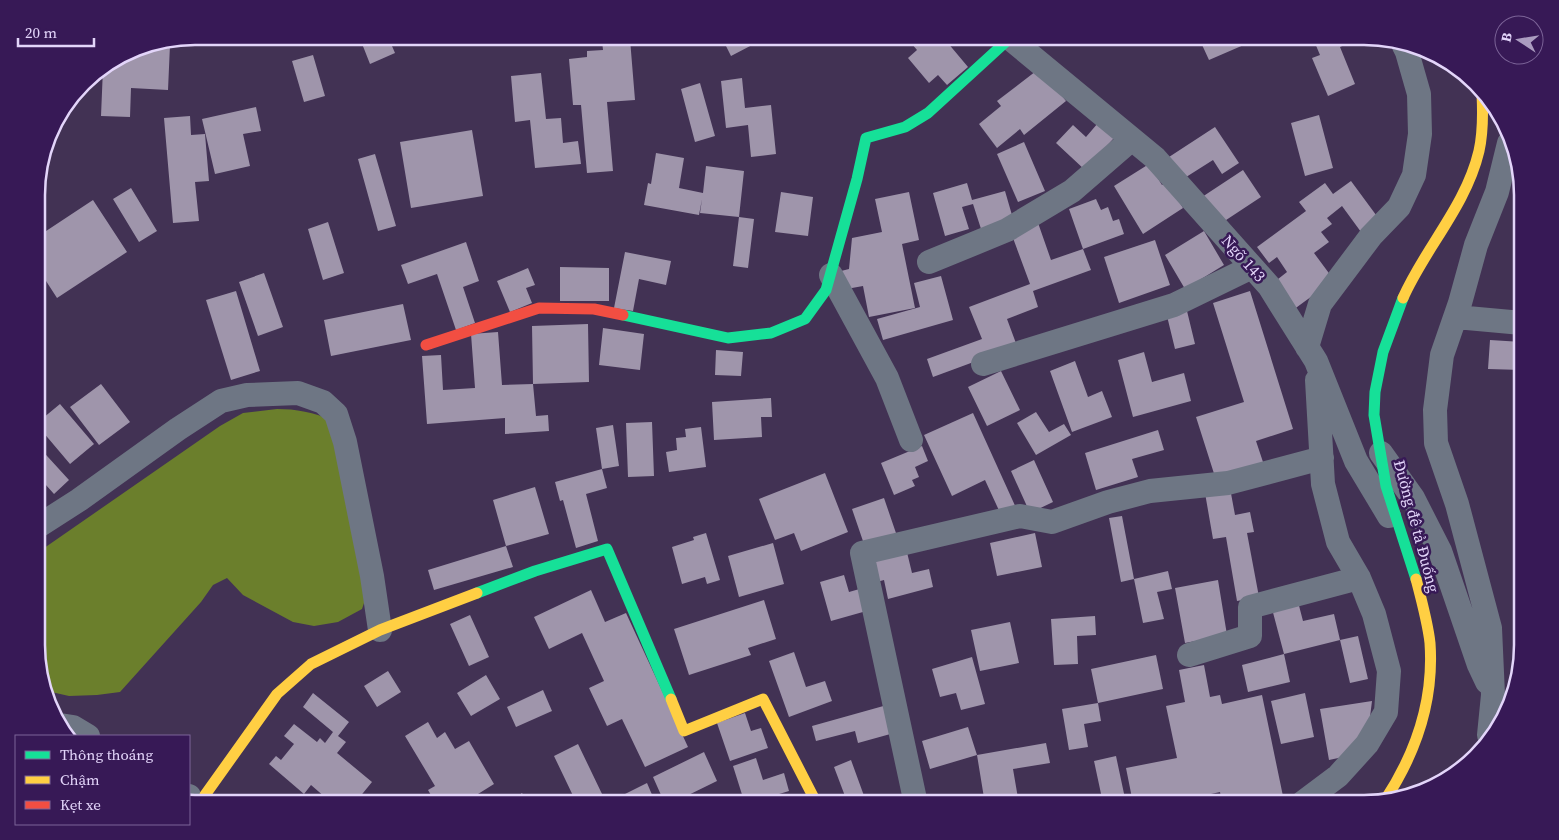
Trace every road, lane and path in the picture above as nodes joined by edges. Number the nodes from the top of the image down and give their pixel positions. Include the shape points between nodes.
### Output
1 (1000, 45) edge
2 (1019, 45) edge
3 (1408, 52) edge
4 (1482, 103) edge
5 (1132, 139) junction
6 (1508, 152) edge
7 (929, 262) dead end
8 (1252, 267) junction
9 (831, 275) junction
10 (1456, 317) junction
11 (1514, 323) edge
12 (426, 345) dead end
13 (1312, 354) junction
14 (983, 364) dead end
15 (911, 440) dead end
16 (1381, 454) junction
17 (1322, 458) junction
18 (45, 522) edge
19 (1404, 540) junction
20 (1359, 578) junction
21 (380, 630) junction
22 (1189, 655) dead end
23 (1493, 695) junction
24 (1491, 725) edge
25 (69, 726) edge
26 (86, 735) edge
27 (1390, 792) edge
28 (199, 795) edge
29 (812, 795) edge
30 (914, 795) edge
31 (1314, 795) edge

1 - 9 street via 928,113 904,127 866,138
2 - 5 street, Ngõ 143
3 - 13 street via 1419,94 1420,134 1414,176 1399,207 1370,236 1320,304
4 - 16 street, Đường đê tả Đuống via 1477,158 1464,194 1424,258 1386,341 1378,372 1374,412
5 - 7 street via 1064,196 1007,230
5 - 8 street, Ngõ 143 via 1155,158
6 - 10 street
8 - 13 street, Ngõ 143 via 1269,286
8 - 14 street via 1174,305
9 - 12 street via 826,290 805,319 771,333 728,338 594,310 539,308
9 - 15 street via 887,378
10 - 11 street
10 - 23 street via 1442,355 1435,410 1436,443 1457,504 1490,628
13 - 17 street
13 - 19 street, Ngõ 143 via 1356,461
16 - 19 street, Đường đê tả Đuống via 1386,486
16 - 23 street via 1413,498 1440,551
17 - 20 street via 1323,484 1338,542
17 - 30 street via 1228,483 1150,491 1052,522 1020,516 862,553
18 - 21 street via 221,401 247,395 298,394 324,402 336,414 342,433
19 - 27 street, Đường đê tả Đuống via 1430,645 1429,675 1422,725
20 - 22 street via 1250,607 1250,636
20 - 31 street via 1374,614 1389,671 1386,712 1368,744 1338,776
21 - 28 street via 311,664 277,694
21 - 29 street via 535,571 607,549 684,731 763,699
23 - 24 street
25 - 26 street

